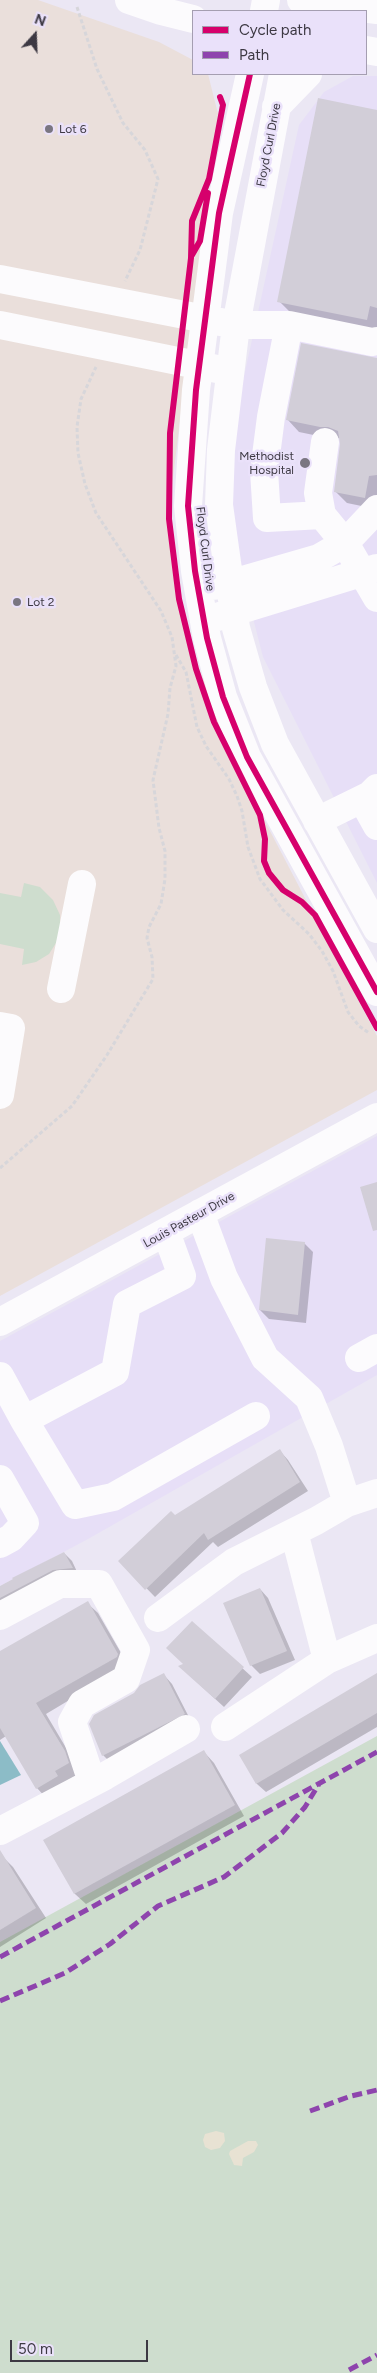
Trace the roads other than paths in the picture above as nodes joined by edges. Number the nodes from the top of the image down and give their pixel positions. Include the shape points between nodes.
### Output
1 (129, 0) edge
2 (299, 0) edge
3 (377, 10) edge
4 (191, 20) edge
5 (232, 75) edge
6 (250, 75) edge
7 (283, 75) edge
8 (307, 75) edge
9 (244, 103) junction
10 (275, 108) junction
11 (0, 279) edge
12 (206, 320) junction
13 (236, 325) junction
14 (289, 325) junction
15 (0, 326) edge
16 (377, 341) edge
17 (200, 365) junction
18 (230, 371) junction
19 (324, 442) dead end
20 (377, 509) edge
21 (322, 515) junction
22 (345, 543) junction
23 (370, 569) edge
24 (229, 584) junction
25 (198, 588) junction
26 (377, 598) edge
27 (234, 613) junction
28 (204, 621) junction
29 (370, 793) edge
30 (318, 820) junction
31 (377, 826) edge
32 (82, 884) dead end
33 (377, 929) edge
34 (61, 989) dead end
35 (377, 992) edge
36 (0, 1026) edge
37 (0, 1095) edge
38 (377, 1117) edge
39 (200, 1213) junction
40 (166, 1232) junction
41 (0, 1322) edge
42 (0, 1376) edge
43 (256, 1416) dead end
44 (24, 1420) junction
45 (0, 1479) edge
46 (377, 1492) edge
47 (347, 1503) junction
48 (294, 1532) junction
49 (0, 1544) edge
50 (0, 1616) edge
51 (158, 1618) dead end
52 (377, 1638) edge
53 (327, 1660) junction
54 (225, 1727) dead end
55 (186, 1729) dead end
56 (92, 1782) junction
57 (0, 1831) edge

1 - 4 street
2 - 3 street
5 - 9 street
6 - 9 street, Floyd Curl Drive
7 - 10 street, Floyd Curl Drive
8 - 10 street
9 - 12 street, Floyd Curl Drive via 220,213
10 - 13 street, Floyd Curl Drive
11 - 12 street
12 - 13 street
12 - 17 street, Floyd Curl Drive
13 - 14 street
13 - 18 street, Floyd Curl Drive
14 - 16 street
14 - 21 street via 264,470 267,518
15 - 17 street
17 - 18 street
17 - 25 street, Floyd Curl Drive via 188,506
18 - 24 street, Floyd Curl Drive via 219,505
19 - 21 street via 318,494
20 - 22 street
21 - 22 street
22 - 23 street
22 - 24 street via 319,558
23 - 26 street
23 - 27 street
24 - 25 street
24 - 27 street, Floyd Curl Drive
25 - 28 street, Floyd Curl Drive
27 - 28 street
27 - 30 street, Floyd Curl Drive via 253,687 275,744
28 - 35 street, Floyd Curl Drive via 224,697 248,757
29 - 30 street
29 - 31 street
30 - 33 street, Floyd Curl Drive
32 - 34 street
36 - 37 street via 11,1028
38 - 39 street, Louis Pasteur Drive
39 - 40 street, Louis Pasteur Drive
39 - 47 street via 224,1278 265,1358 309,1398
40 - 41 street, Louis Pasteur Drive
40 - 44 street via 182,1276 127,1304 115,1372
42 - 44 street
43 - 44 street via 113,1497 75,1505
45 - 49 street via 25,1523
46 - 47 street
47 - 48 street
48 - 51 street via 234,1562
48 - 53 street
50 - 56 street via 60,1584 99,1584 136,1650 126,1679 82,1704 72,1722
52 - 53 street
53 - 54 street
55 - 56 street
56 - 57 street

